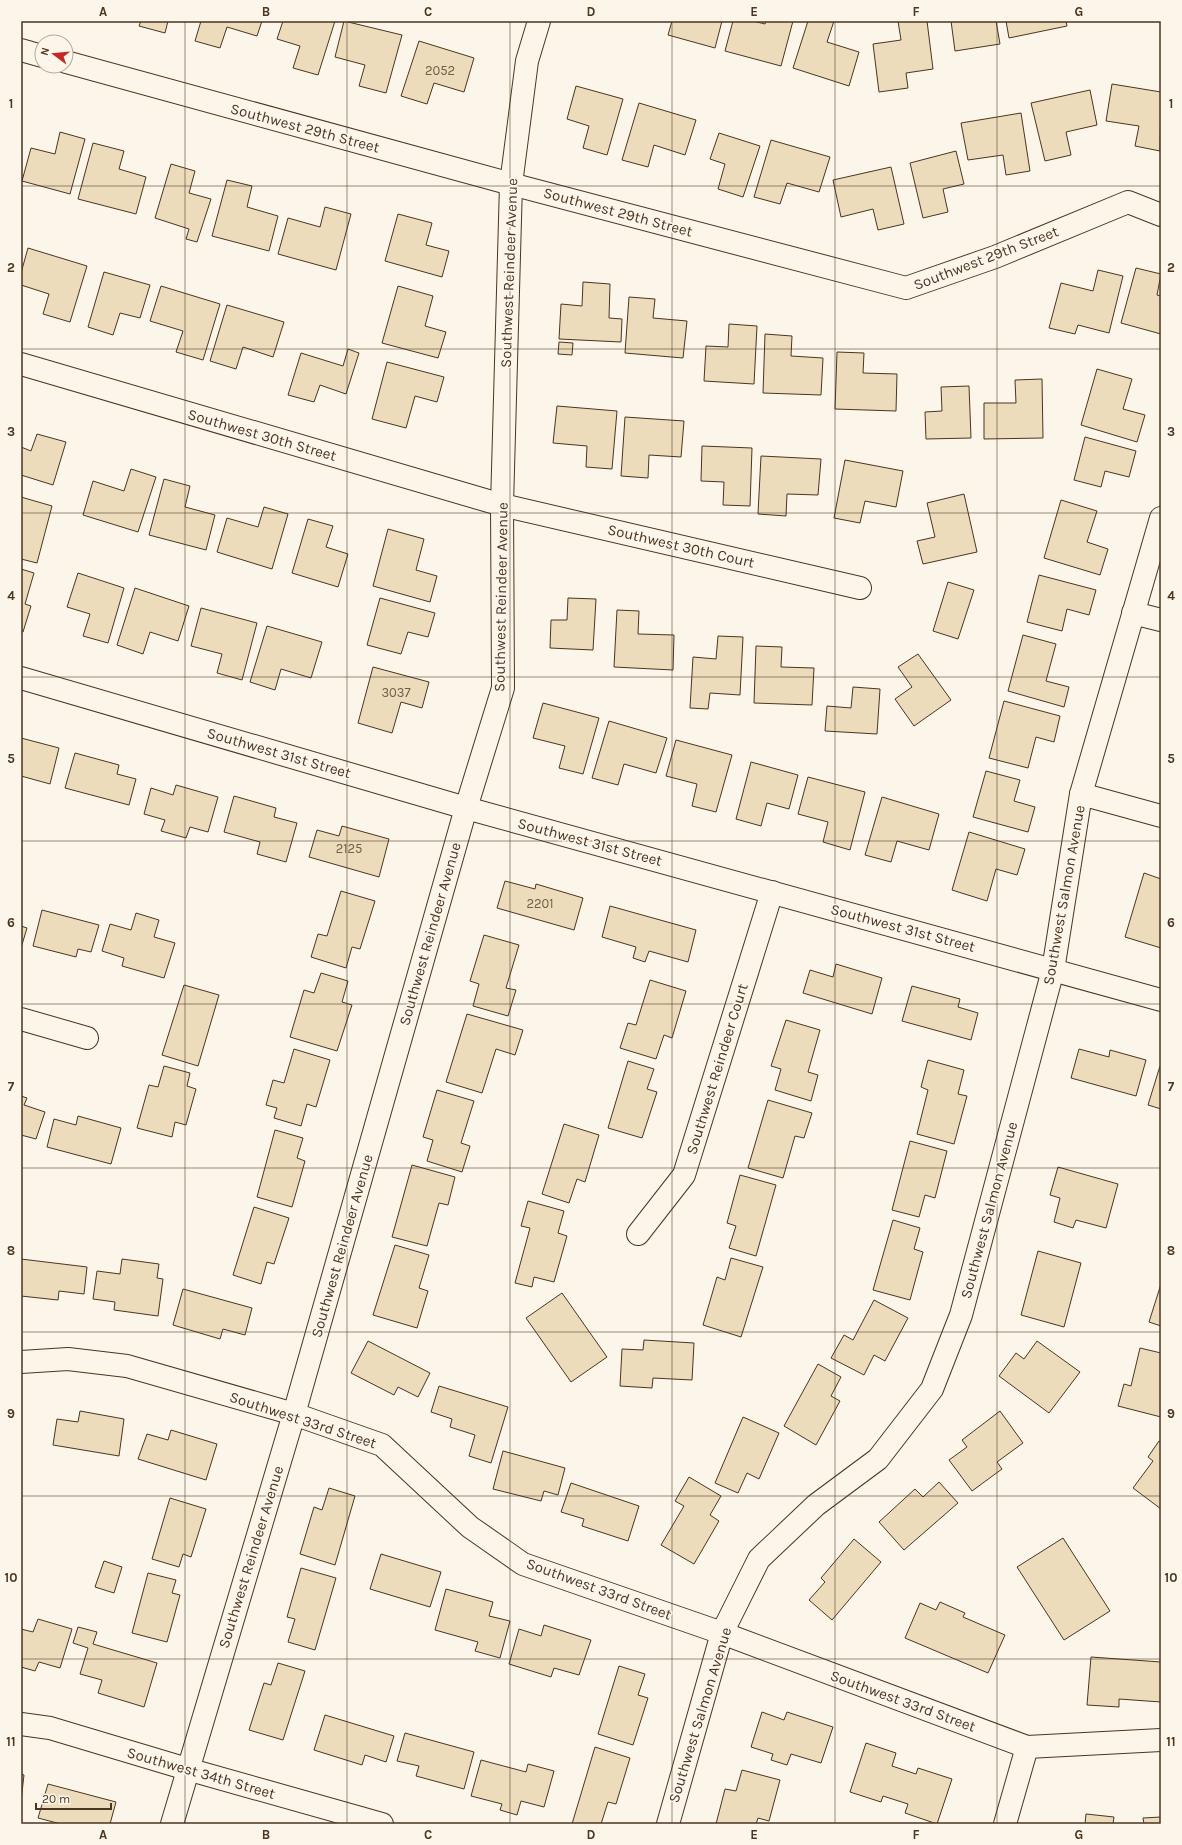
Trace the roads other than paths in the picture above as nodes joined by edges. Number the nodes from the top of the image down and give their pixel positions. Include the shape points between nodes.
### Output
1 (538, 21) edge
2 (21, 50) edge
3 (34, 54) edge
4 (74, 64) edge
5 (511, 184) junction
6 (1161, 215) edge
7 (21, 364) edge
8 (502, 505) junction
9 (1161, 518) edge
10 (860, 588) dead end
11 (1132, 613) junction
12 (1161, 620) edge
13 (21, 678) edge
14 (1081, 794) junction
15 (466, 808) junction
16 (1161, 816) edge
17 (772, 892) junction
18 (1053, 970) junction
19 (1161, 1000) edge
20 (21, 1019) edge
21 (87, 1038) dead end
22 (638, 1234) dead end
23 (21, 1362) edge
24 (294, 1414) junction
25 (722, 1633) junction
26 (21, 1724) edge
27 (1161, 1740) edge
28 (1026, 1747) junction
29 (187, 1769) junction
30 (172, 1824) edge
31 (382, 1824) edge
32 (668, 1824) edge
33 (1005, 1824) edge

1 - 5 street, Southwest Reindeer Avenue via 527,61
2 - 3 street
4 - 5 street, Southwest 29th Street
5 - 6 street, Southwest 29th Street via 906,288 995,256 1128,202
5 - 8 street, Southwest Reindeer Avenue
7 - 8 street, Southwest 30th Street
8 - 10 street, Southwest 30th Court
8 - 15 street, Southwest Reindeer Avenue via 503,688
9 - 11 street, Southwest Salmon Avenue
11 - 12 street
11 - 14 street, Southwest Salmon Avenue
13 - 15 street, Southwest 31st Street
14 - 16 street
14 - 18 street, Southwest Salmon Avenue
15 - 17 street, Southwest 31st Street
15 - 24 street, Southwest Reindeer Avenue
17 - 18 street, Southwest 31st Street
17 - 22 street, Southwest Reindeer Court via 684,1175
18 - 19 street, Southwest 31st Street
18 - 25 street, Southwest Salmon Avenue via 962,1315 932,1388 878,1459 816,1505 759,1559
20 - 21 street
23 - 24 street, Southwest 33rd Street via 68,1359 127,1366
24 - 25 street, Southwest 33rd Street via 382,1445 470,1527 523,1564
24 - 29 street, Southwest Reindeer Avenue
25 - 28 street, Southwest 33rd Street
25 - 32 street, Southwest Salmon Avenue
26 - 29 street, Southwest 34th Street via 50,1728
27 - 28 street, Southwest 33rd Street
28 - 33 street
29 - 30 street, Southwest Reindeer Avenue
29 - 31 street, Southwest 34th Street

